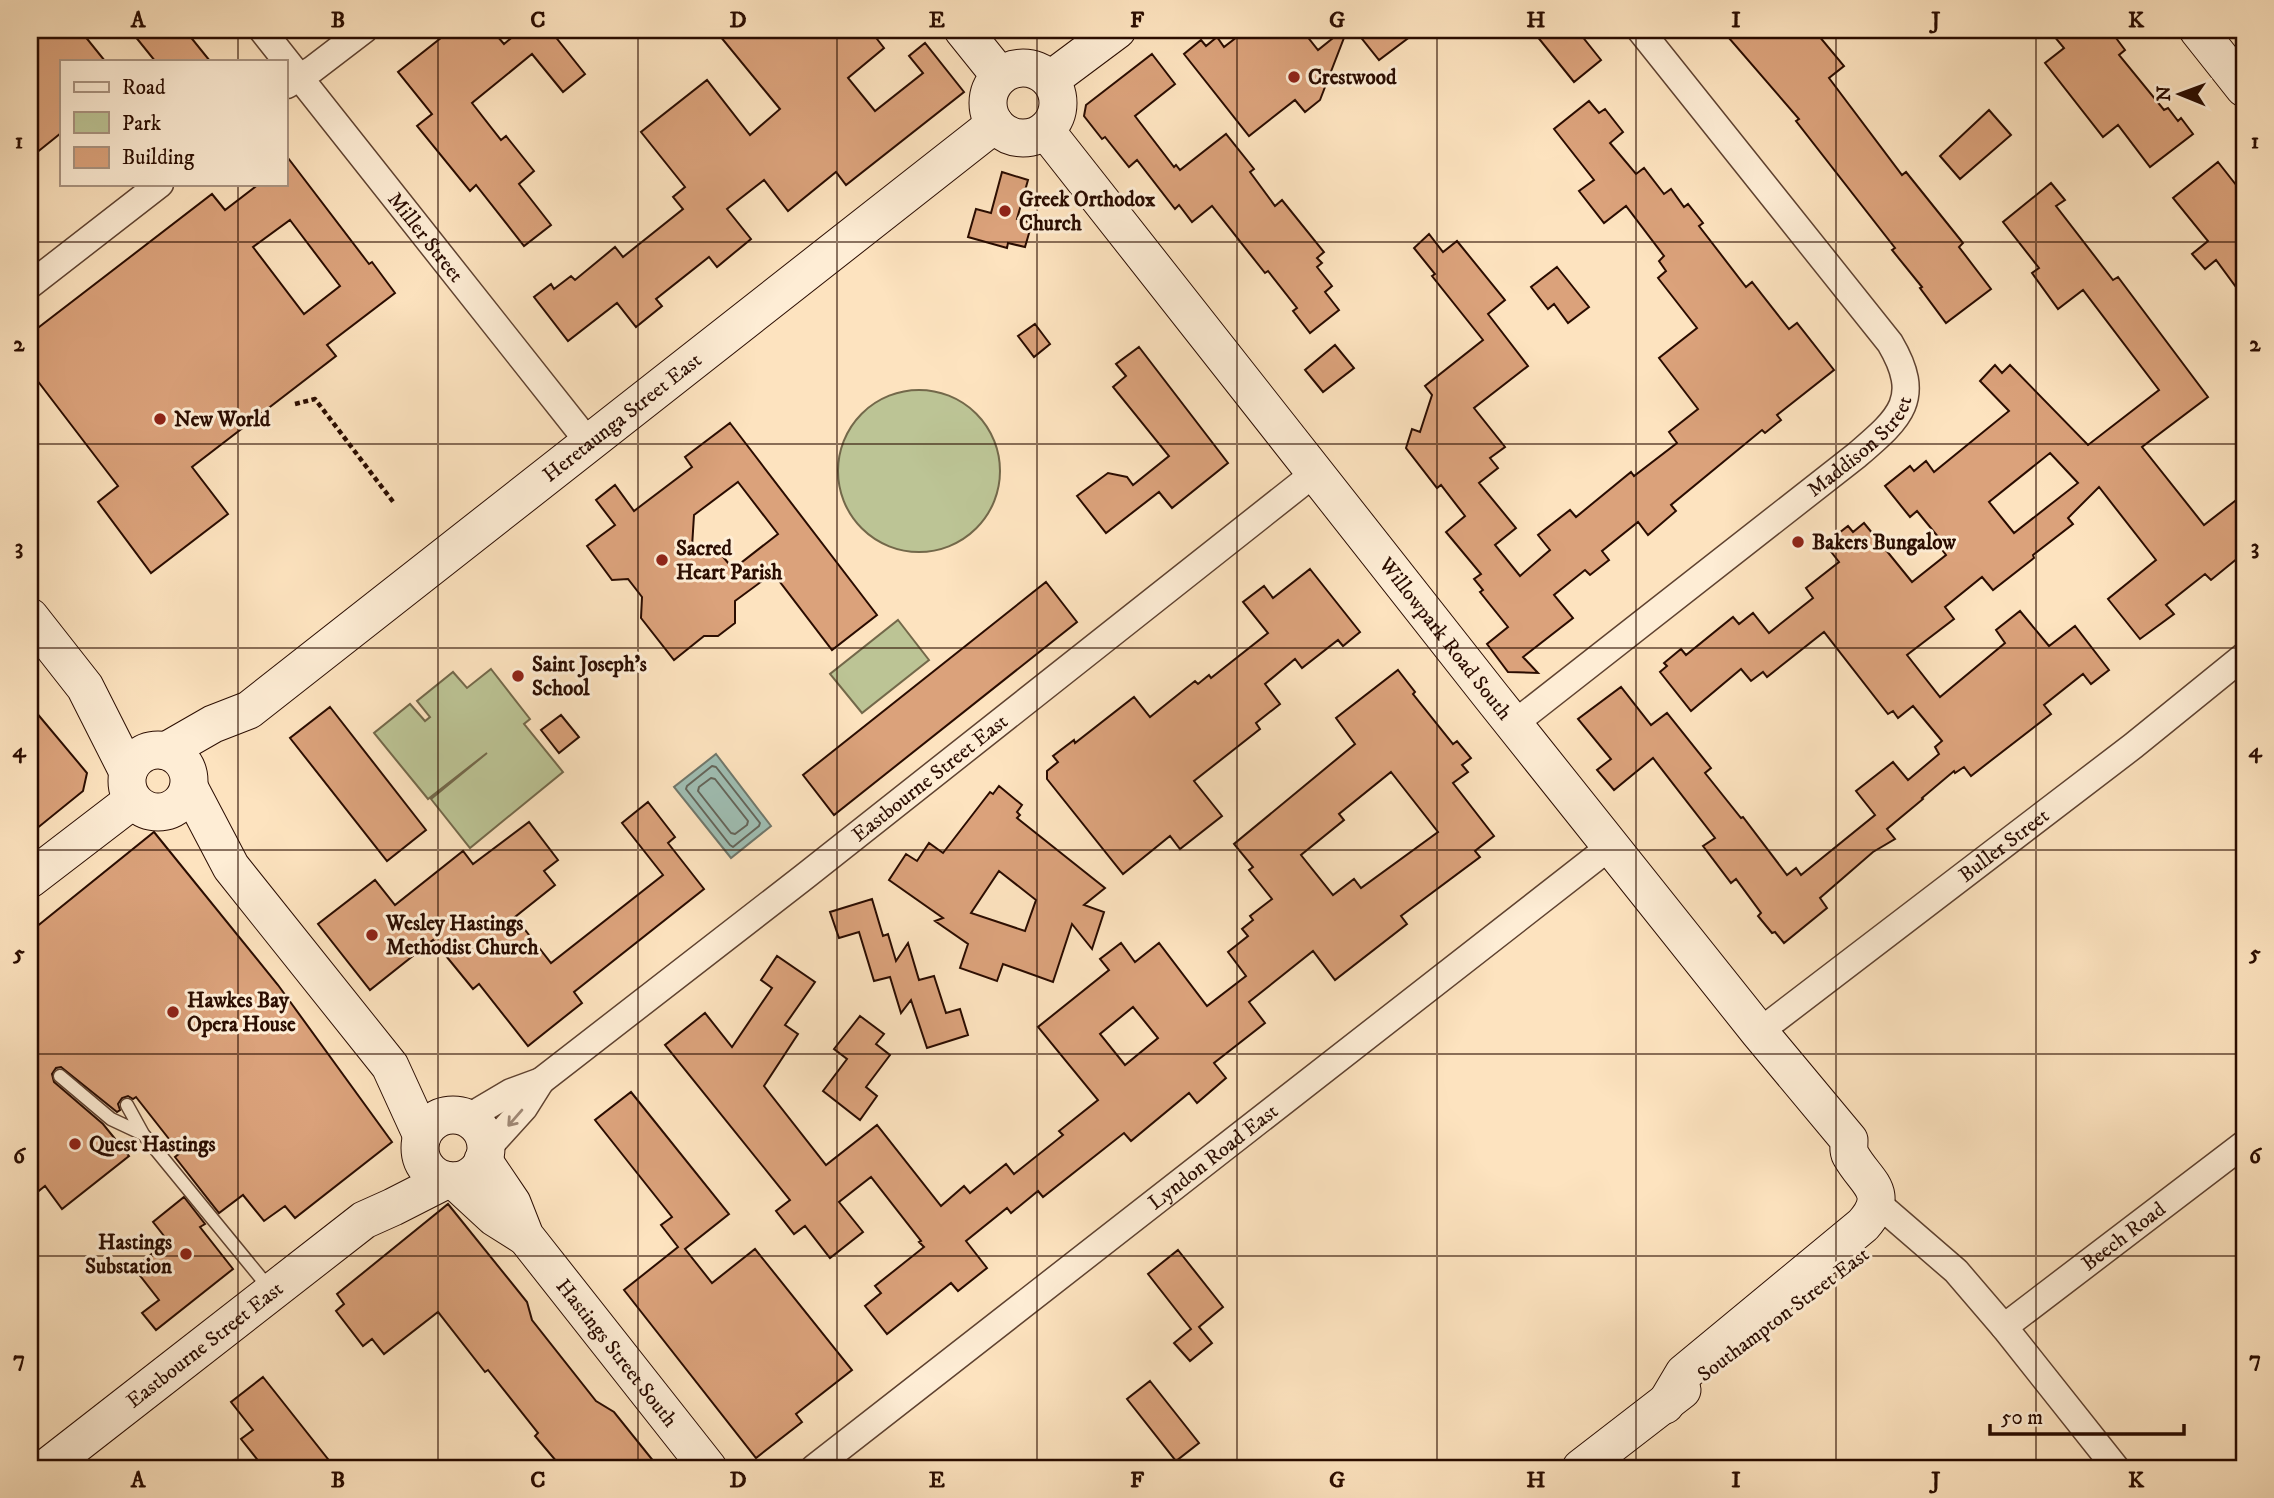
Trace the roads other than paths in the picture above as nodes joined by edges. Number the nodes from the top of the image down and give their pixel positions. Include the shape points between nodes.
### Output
1 (262, 30) edge
2 (364, 30) edge
3 (963, 30) edge
4 (1117, 30) edge
5 (1640, 30) edge
6 (2198, 30) edge
7 (280, 60) edge
8 (1000, 76) junction
9 (1050, 80) junction
10 (293, 82) edge
11 (2244, 88) edge
12 (995, 124) junction
13 (1046, 131) junction
14 (157, 186) edge
15 (30, 285) edge
16 (590, 443) junction
17 (1316, 472) junction
18 (30, 617) edge
19 (2244, 656) edge
20 (85, 687) junction
21 (248, 710) junction
22 (1515, 723) junction
23 (162, 750) junction
24 (189, 784) junction
25 (140, 795) junction
26 (1612, 845) junction
27 (231, 867) junction
28 (30, 879) edge
29 (1759, 1032) junction
30 (390, 1066) junction
31 (60, 1076) dead end
32 (541, 1081) junction
33 (127, 1105) dead end
34 (460, 1116) junction
35 (143, 1134) junction
36 (2244, 1144) edge
37 (421, 1145) junction
38 (467, 1168) junction
39 (1884, 1209) junction
40 (364, 1220) junction
41 (272, 1292) junction
42 (2004, 1327) junction
43 (46, 1468) edge
44 (708, 1468) edge
45 (814, 1468) edge
46 (1581, 1468) edge
47 (2116, 1468) edge

1 - 7 street, Miller Street
2 - 10 street
3 - 8 main road
4 - 9 main road
5 - 22 street, Maddison Street via 1890,343 1902,364 1906,397 1886,430 1857,455
6 - 11 main road
8 - 9 main road via 1023,68
8 - 12 main road via 988,103
9 - 13 main road via 1058,110
10 - 16 street, Miller Street
12 - 13 main road via 1014,138 1026,139
12 - 16 main road, Heretaunga Street East
13 - 17 main road, Willowpark Road South
14 - 15 street
16 - 21 main road, Heretaunga Street East
17 - 22 main road, Willowpark Road South
17 - 32 street, Eastbourne Street East
18 - 20 main road
19 - 29 street, Buller Street
20 - 23 main road
20 - 25 main road
21 - 23 main road, Heretaunga Street East
21 - 24 main road, Heretaunga Street East
22 - 26 main road, Willowpark Road South
23 - 24 main road via 181,760
23 - 25 main road via 139,757
24 - 25 main road via 180,805
24 - 27 main road
25 - 27 main road
25 - 28 main road
26 - 29 main road, Willowpark Road South
26 - 45 street, Lyndon Road East
27 - 30 main road
29 - 39 main road, Willowpark Road South via 1849,1140 1849,1154 1873,1185
30 - 34 main road
30 - 37 main road
31 - 35 lane via 111,1119
32 - 34 street, Eastbourne Street East
32 -> 38 street, Eastbourne Street East via 524,1108
33 - 35 lane
34 - 37 main road via 431,1123
34 - 38 main road via 479,1127 483,1135
35 - 41 lane
36 - 42 street, Beech Road
37 - 38 main road via 425,1166 434,1175
37 - 40 main road, Eastbourne Street East
38 - 40 main road, Eastbourne Street East
38 - 44 main road, Hastings Street South via 512,1203 525,1237
39 - 42 street, Willowpark Road South via 1941,1256
39 - 46 main road, Southampton Street East via 1871,1213 1863,1225 1684,1373 1665,1405
40 - 41 main road, Eastbourne Street East
41 - 43 main road, Eastbourne Street East
42 - 47 street, Willowpark Road South

